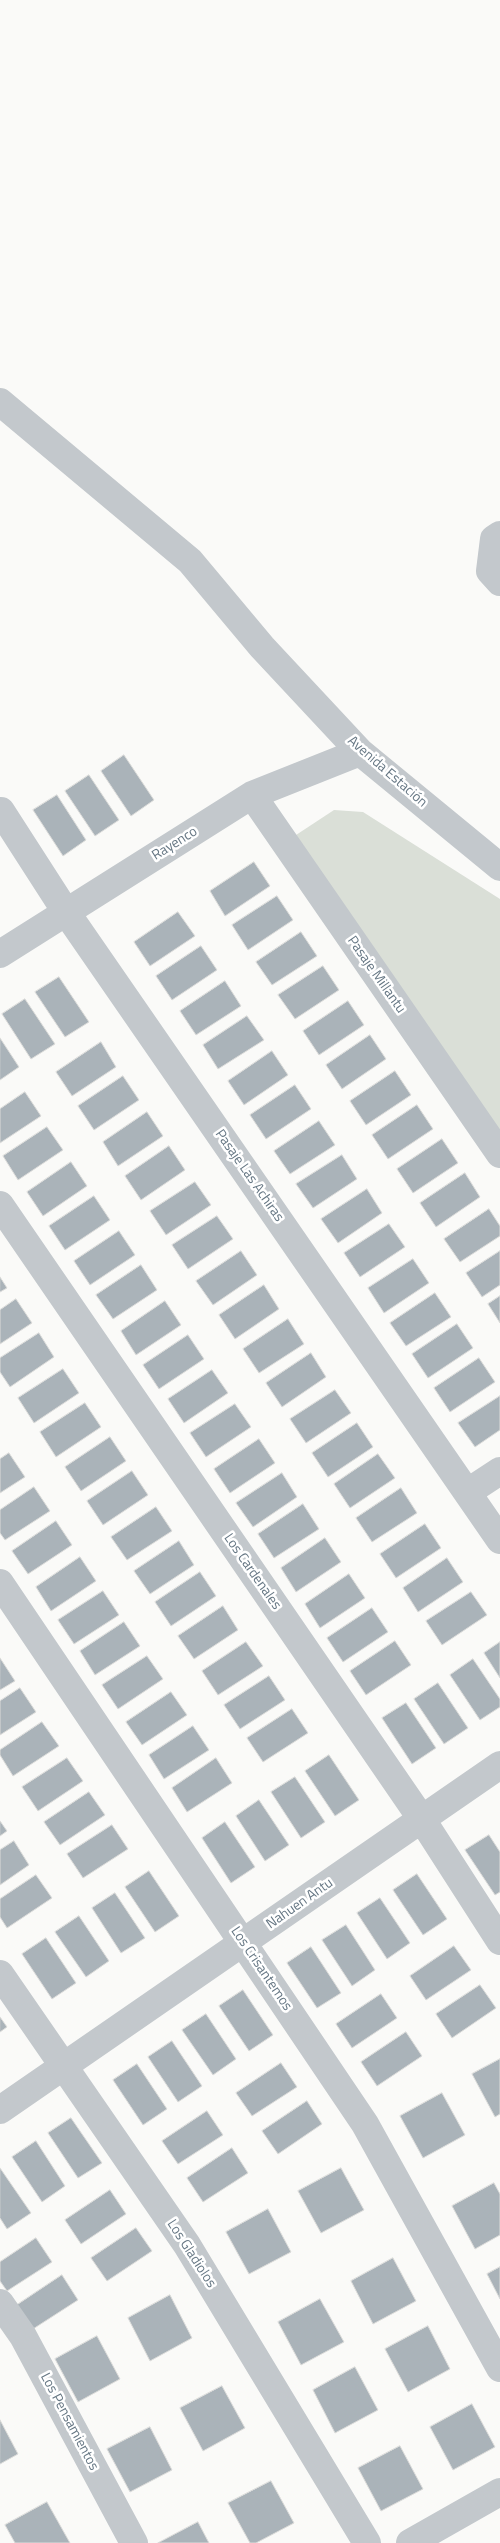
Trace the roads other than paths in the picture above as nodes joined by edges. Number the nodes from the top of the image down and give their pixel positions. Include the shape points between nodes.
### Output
1 (0, 402) edge
2 (500, 535) edge
3 (495, 576) edge
4 (360, 752) junction
5 (252, 795) junction
6 (1, 811) dead end
7 (500, 867) edge
8 (66, 912) junction
9 (0, 954) edge
10 (500, 1154) edge
11 (0, 1205) edge
12 (500, 1472) edge
13 (468, 1492) junction
14 (500, 1540) edge
15 (0, 1584) edge
16 (500, 1765) edge
17 (421, 1818) junction
18 (500, 1941) edge
19 (244, 1943) junction
20 (0, 1974) edge
21 (64, 2068) junction
22 (0, 2110) edge
23 (0, 2303) edge
24 (500, 2368) edge
25 (500, 2492) edge
26 (134, 2543) edge
27 (367, 2543) edge
28 (410, 2543) edge

1 - 4 street, Avenida Estación via 190,561 262,647
2 - 3 street via 494,539
4 - 5 street, Rayenco
4 - 7 street, Avenida Estación
5 - 8 street, Rayenco
5 - 10 street, Pasaje Millantu
6 - 8 street, Pasaje Las Achiras
8 - 9 street, Rayenco
8 - 13 street, Pasaje Las Achiras
11 - 17 street, Los Cardenales
12 - 13 street
13 - 14 street, Pasaje Las Achiras
15 - 19 street, Los Crisantemos
16 - 17 street, Nahuen Antu
17 - 18 street, Los Cardenales
17 - 19 street, Nahuen Antu
19 - 21 street, Nahuen Antu
19 - 24 street, Los Crisantemos via 365,2124
20 - 21 street, Los Gladiolos
21 - 22 street, Nahuen Antu
21 - 27 street, Los Gladiolos via 187,2245
23 - 26 street, Los Pensamientos via 23,2336
25 - 28 street

